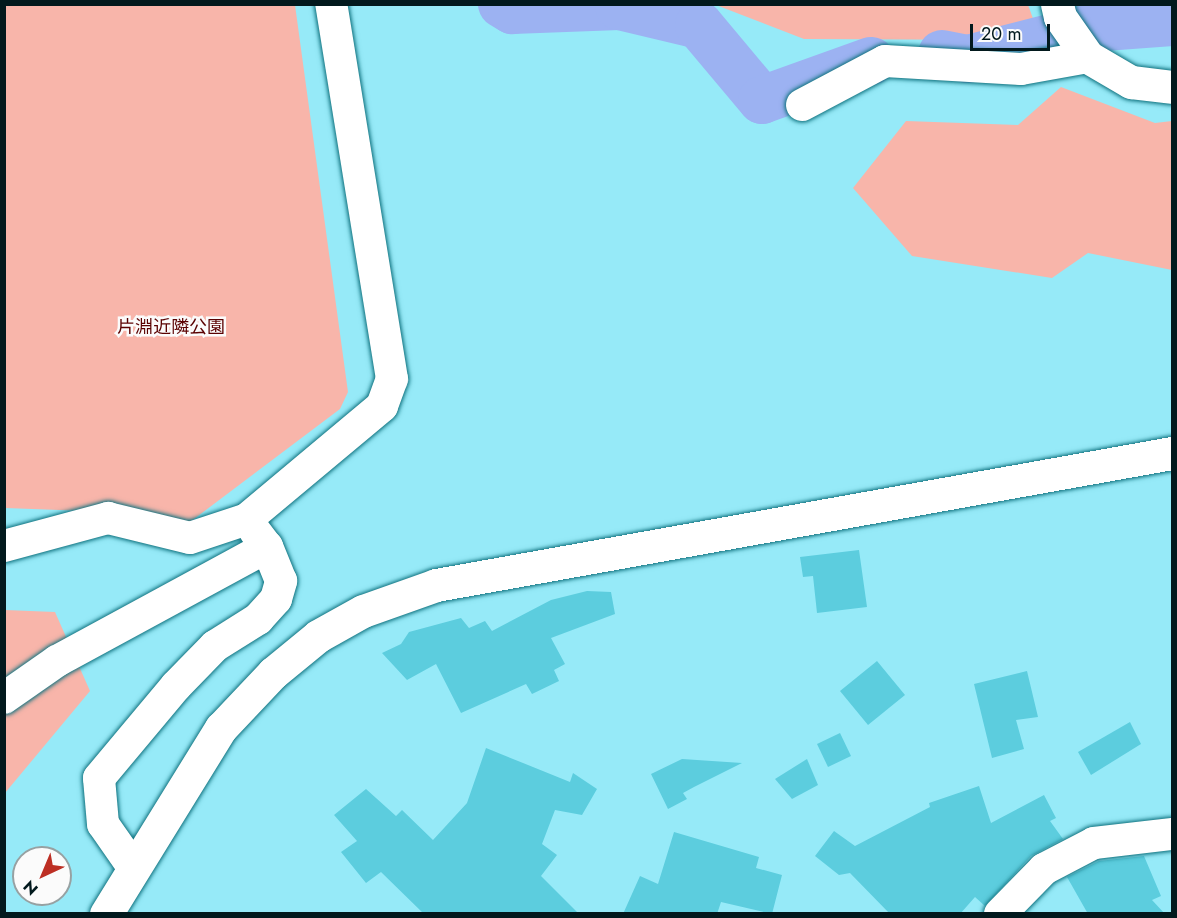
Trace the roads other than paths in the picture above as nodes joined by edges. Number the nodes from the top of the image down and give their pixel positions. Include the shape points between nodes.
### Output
1 (331, 4) edge
2 (1057, 4) edge
3 (1088, 57) junction
4 (1173, 87) edge
5 (802, 105) dead end
6 (1173, 453) edge
7 (247, 519) junction
8 (4, 546) edge
9 (267, 547) junction
10 (4, 698) edge
11 (1173, 834) edge
12 (133, 867) junction
13 (106, 914) edge
14 (1000, 914) edge

1 - 7 street via 392,379 382,406
2 - 3 street
3 - 4 street via 1131,82
3 - 5 street via 1022,69 885,61
6 - 12 street via 436,585 363,611 318,636 273,673 221,728
7 - 8 street via 190,538 108,518
7 - 9 street
9 - 10 street via 57,661
9 - 12 street via 281,581 276,598 199,662 99,777 103,824
11 - 14 street via 1094,843 1044,869
12 - 13 street

